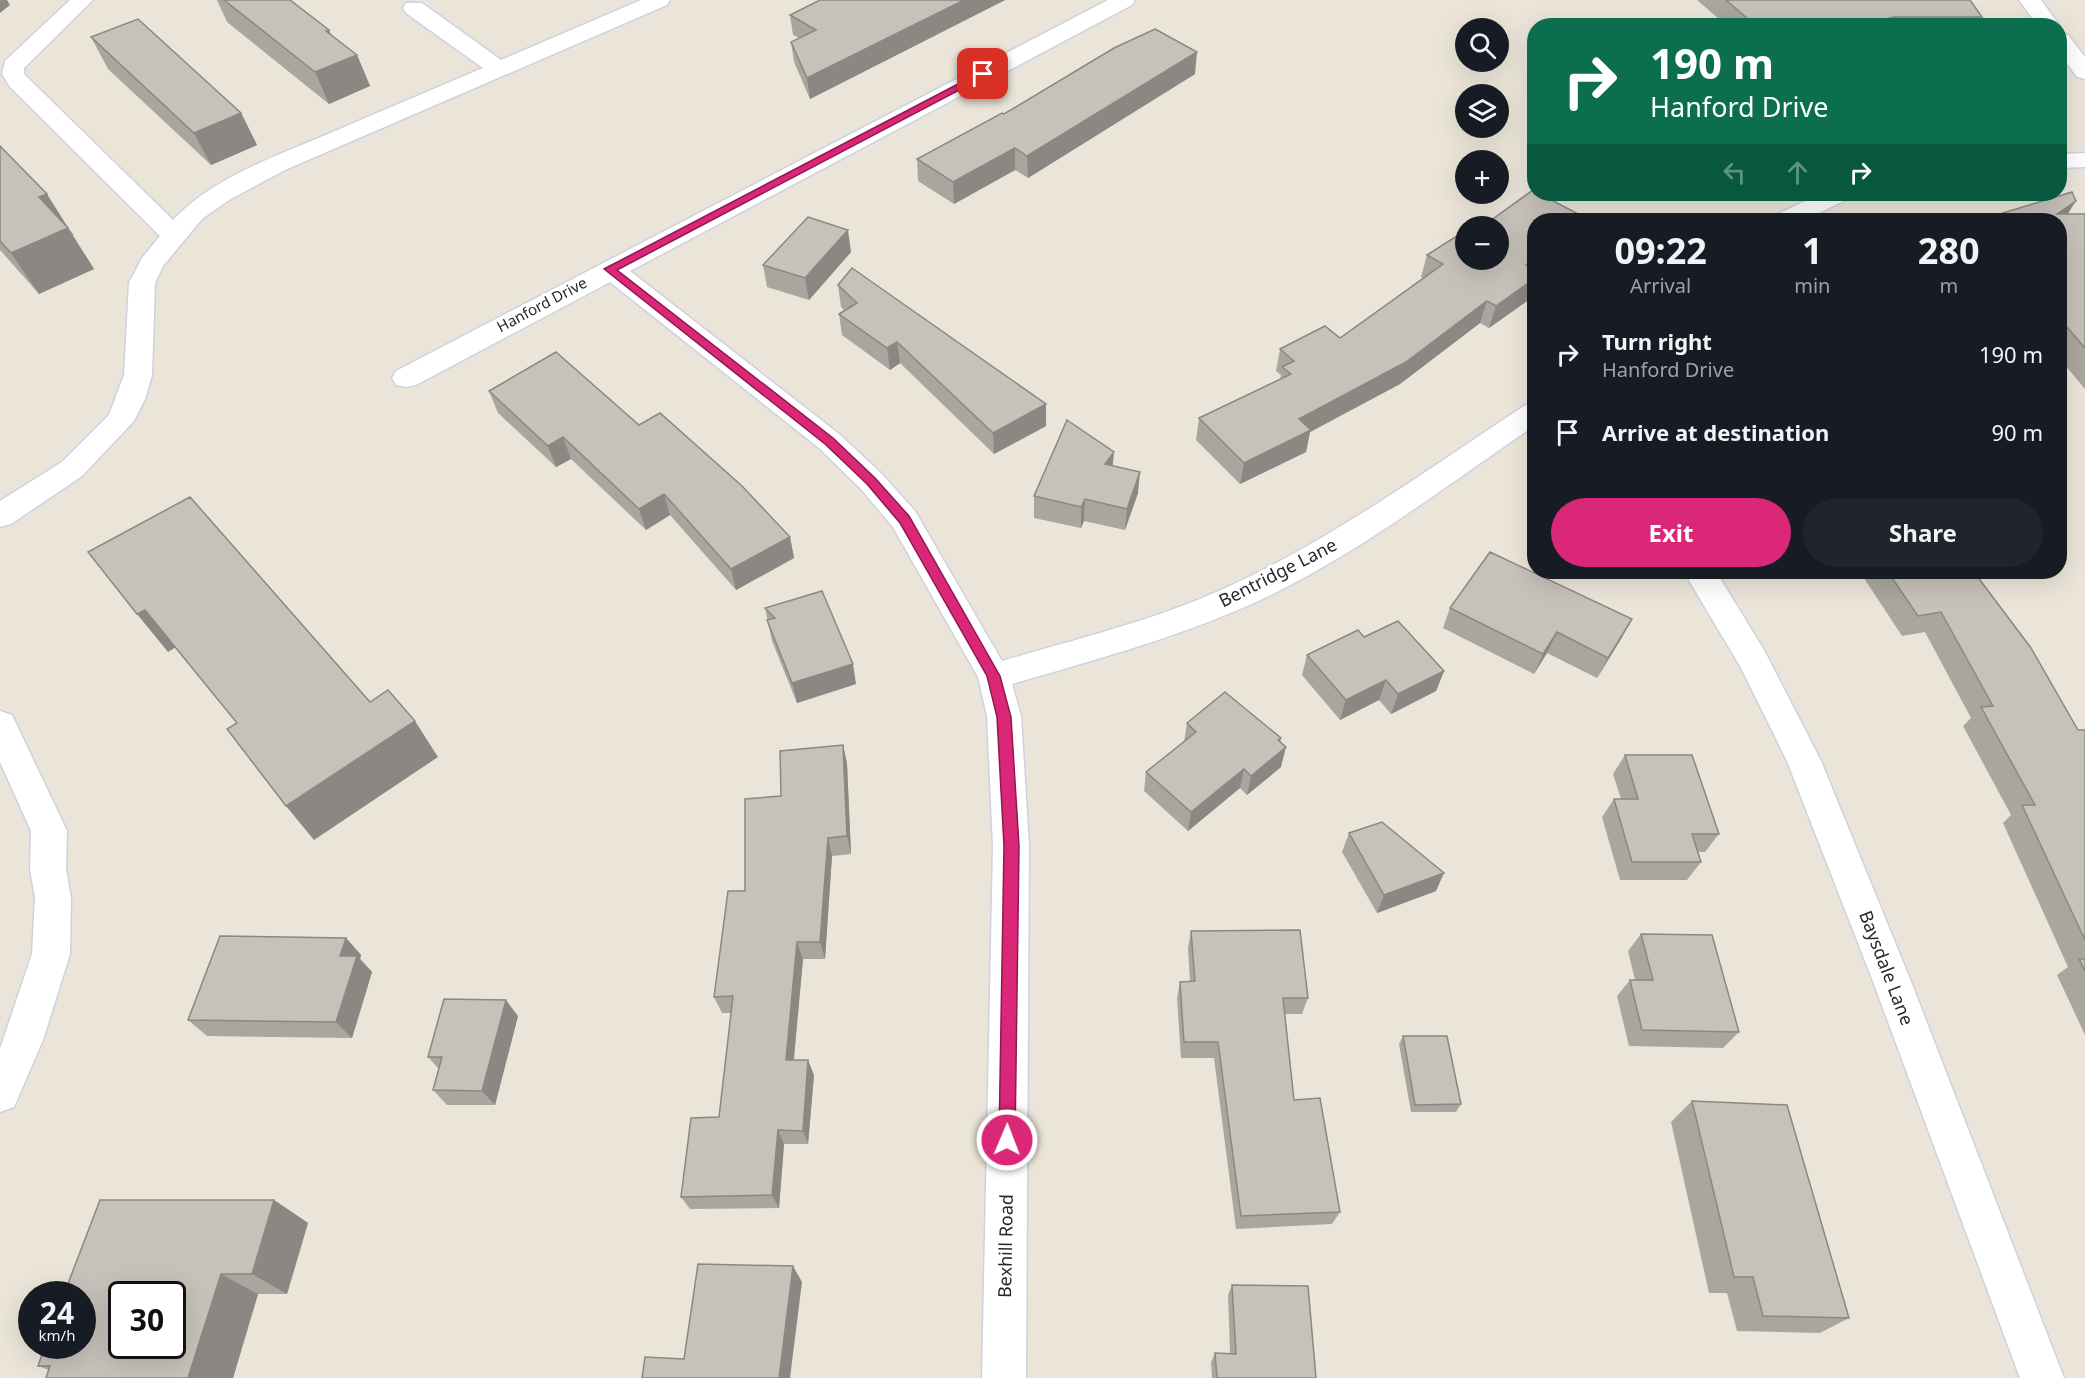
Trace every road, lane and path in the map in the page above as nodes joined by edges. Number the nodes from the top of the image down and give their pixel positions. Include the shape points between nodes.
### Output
1 (82, 0) edge
2 (659, 0) edge
3 (1124, 0) edge
4 (2030, 0) edge
5 (414, 8) dead end
6 (613, 9) edge
7 (2043, 18) edge
8 (2067, 49) edge
9 (499, 69) junction
10 (2085, 72) edge
11 (2067, 160) edge
12 (2085, 160) edge
13 (1824, 201) edge
14 (1800, 213) edge
15 (174, 235) junction
16 (610, 269) junction
17 (406, 378) dead end
18 (1527, 417) edge
19 (0, 516) edge
20 (1704, 579) edge
21 (993, 676) junction
22 (2, 734) edge
23 (0, 1093) edge
24 (1004, 1378) edge
25 (2042, 1378) edge

1 - 15 street via 19,59 13,74
2 - 6 street
3 - 16 street, Hanford Drive
4 - 7 street
5 - 9 street
6 - 9 street
8 - 10 street
9 - 15 street via 276,165 220,195 193,214
11 - 12 street
13 - 14 street
15 - 19 street via 151,264 142,283 138,375 120,421 72,469
16 - 17 street, Hanford Drive
16 - 21 street, Bexhill Road via 829,441 871,481 904,519
18 - 21 street, Bentridge Lane via 1328,550 1244,594 1161,626
20 - 25 street, Baysdale Lane via 1754,659 1804,761
21 - 24 street, Bexhill Road via 1005,726 1011,846
22 - 23 street via 49,831 48,869 53,898 51,954 24,1040

